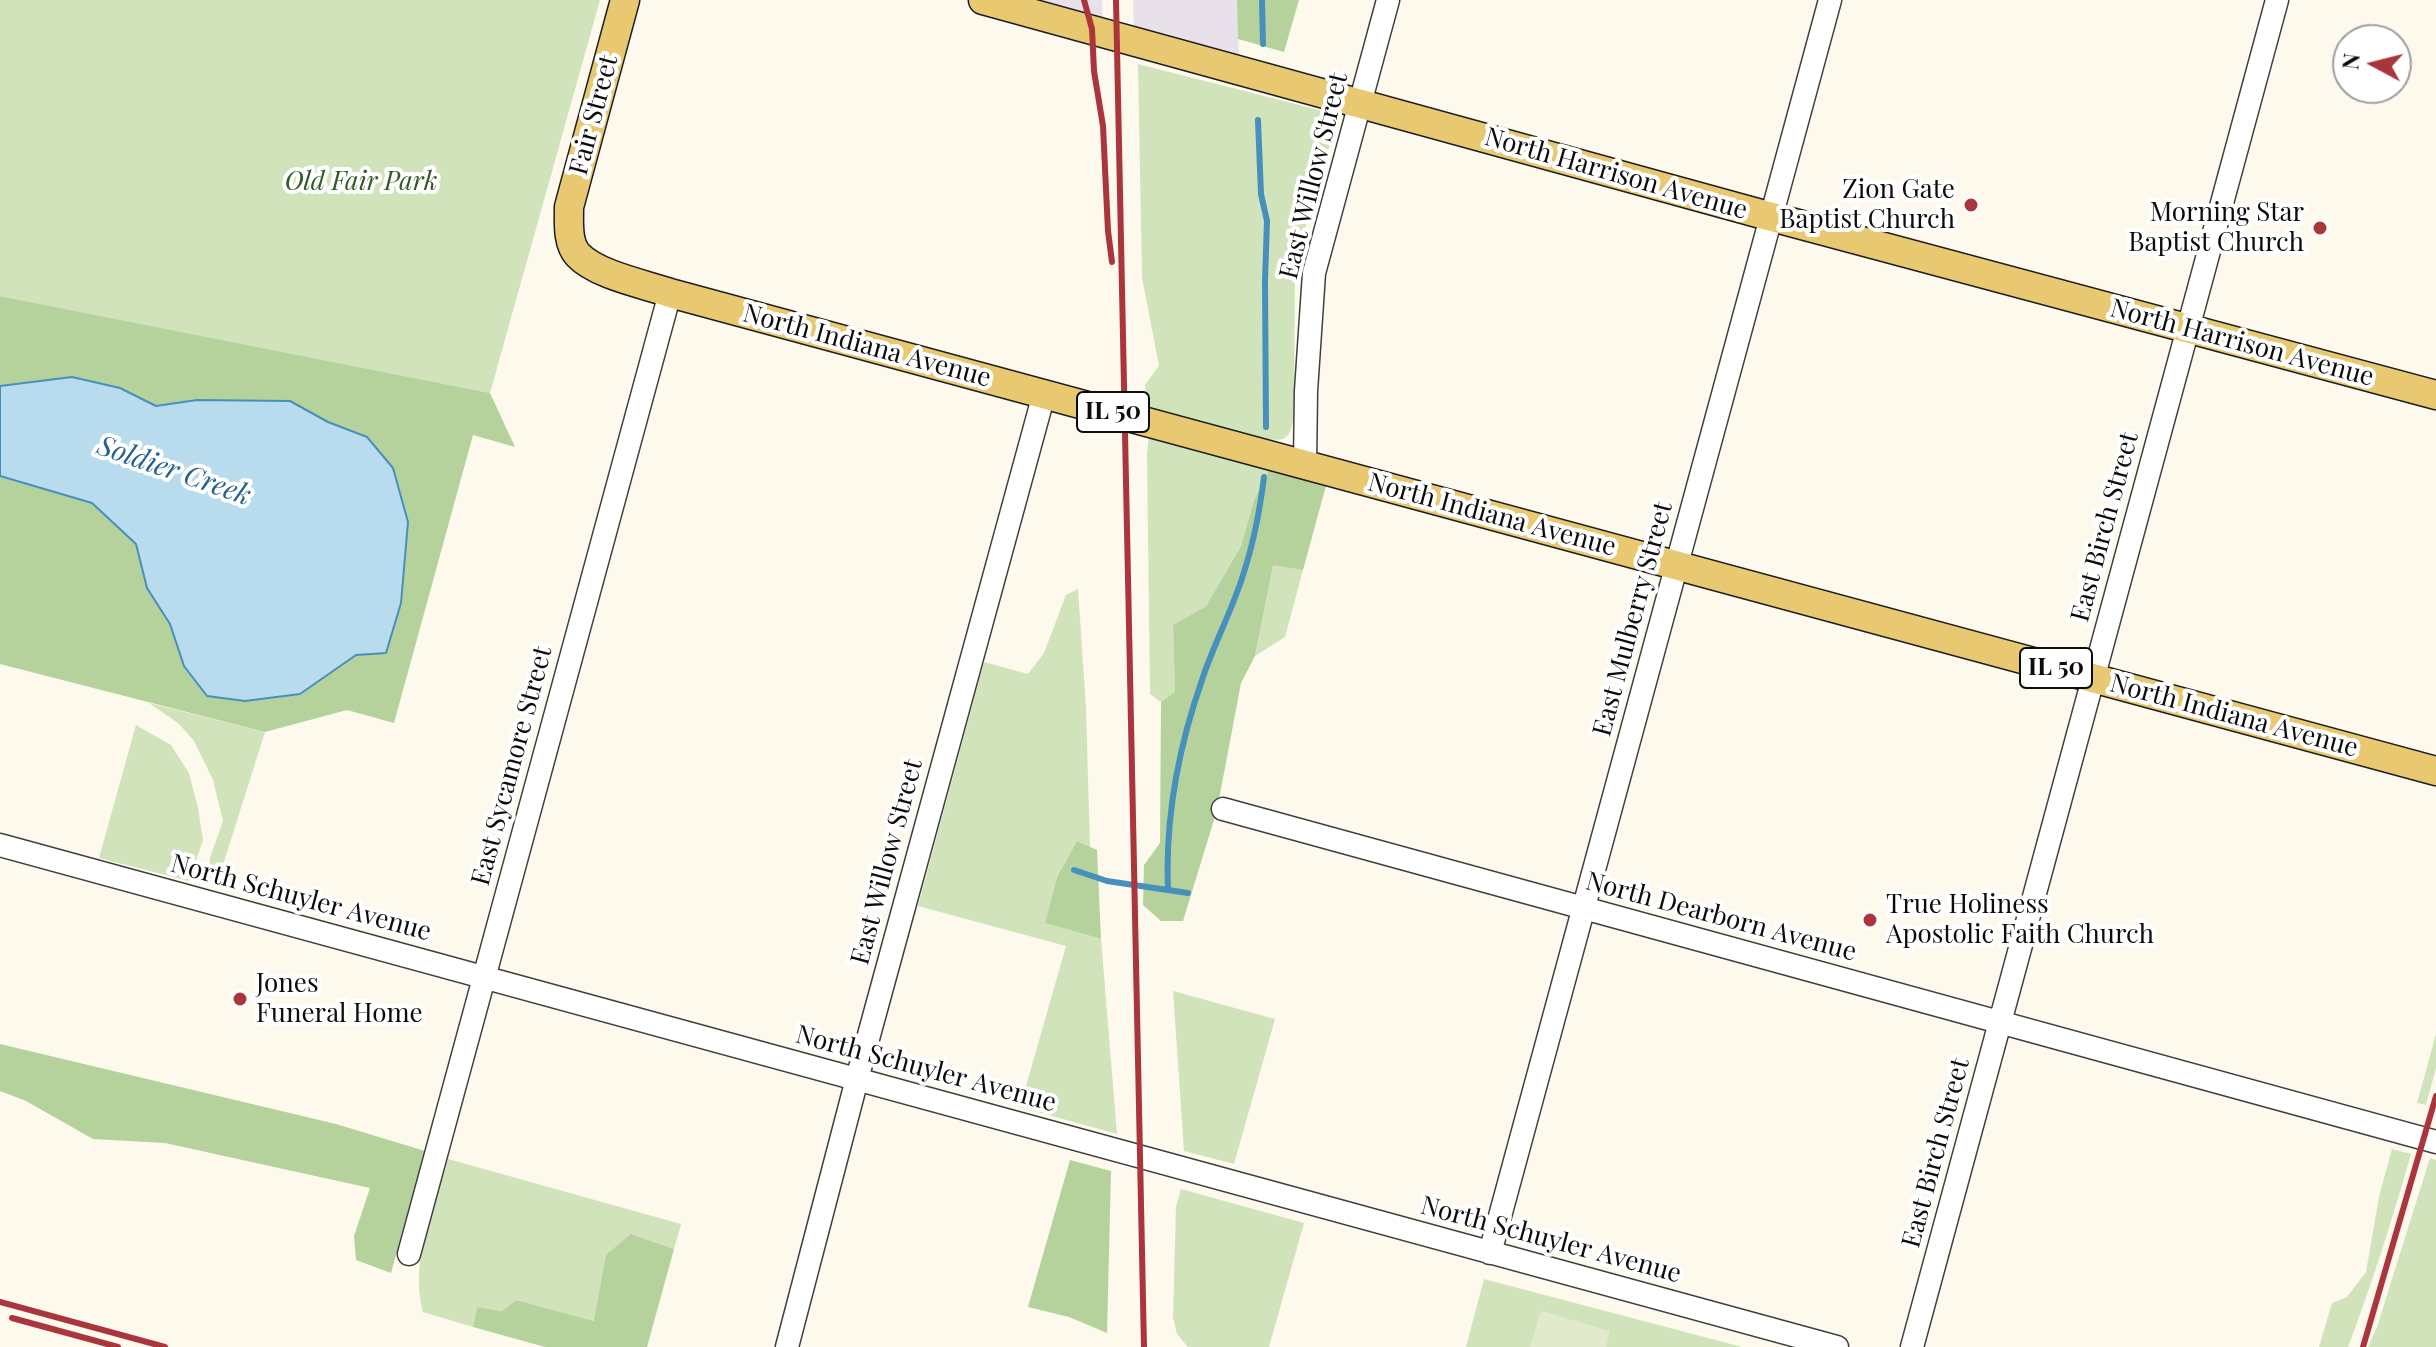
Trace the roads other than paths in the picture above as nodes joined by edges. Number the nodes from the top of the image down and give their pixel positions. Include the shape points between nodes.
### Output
1 (625, 0) edge
2 (983, 0) edge
3 (1388, 0) edge
4 (1830, 0) edge
5 (2277, 0) edge
6 (1361, 102) junction
7 (1772, 217) junction
8 (568, 231) joint
9 (670, 293) junction
10 (2188, 328) junction
11 (1044, 394) junction
12 (2436, 395) edge
13 (1305, 464) junction
14 (1677, 565) junction
15 (2094, 678) junction
16 (2436, 771) edge
17 (1223, 809) dead end
18 (0, 845) edge
19 (1584, 908) junction
20 (484, 977) junction
21 (2000, 1022) junction
22 (857, 1079) junction
23 (2436, 1142) edge
24 (1490, 1253) junction
25 (409, 1254) dead end
26 (787, 1347) edge
27 (1837, 1347) edge
28 (1912, 1347) edge

1 - 8 main road, Fair Street / IL 50 via 569,207
2 - 6 main road, North Harrison Avenue
3 - 6 street, East Willow Street
4 - 7 street, East Mulberry Street
5 - 10 street, East Birch Street
6 - 7 main road, North Harrison Avenue
6 - 13 street, East Willow Street via 1314,273
7 - 10 main road, North Harrison Avenue
7 - 14 street, East Mulberry Street
8 - 9 main road, North Indiana Avenue / IL 50 via 576,253 597,268
9 - 11 main road, North Indiana Avenue / IL 50
9 - 20 street, East Sycamore Street
10 - 12 main road, North Harrison Avenue
10 - 15 street, East Birch Street
11 - 13 main road, North Indiana Avenue / IL 50
11 - 22 street, East Willow Street
13 - 14 main road, North Indiana Avenue / IL 50
14 - 15 main road, North Indiana Avenue / IL 50
14 - 19 street, East Mulberry Street
15 - 16 main road, North Indiana Avenue / IL 50
15 - 21 street, East Birch Street
17 - 19 street, North Dearborn Avenue
18 - 20 street, North Schuyler Avenue
19 - 21 street, North Dearborn Avenue
19 - 24 street, East Mulberry Street
20 - 22 street, North Schuyler Avenue
20 - 25 street, East Sycamore Street
21 - 23 street, North Dearborn Avenue
21 - 28 street, East Birch Street
22 - 24 street, North Schuyler Avenue
22 - 26 street, East Willow Street
24 - 27 street, North Schuyler Avenue

